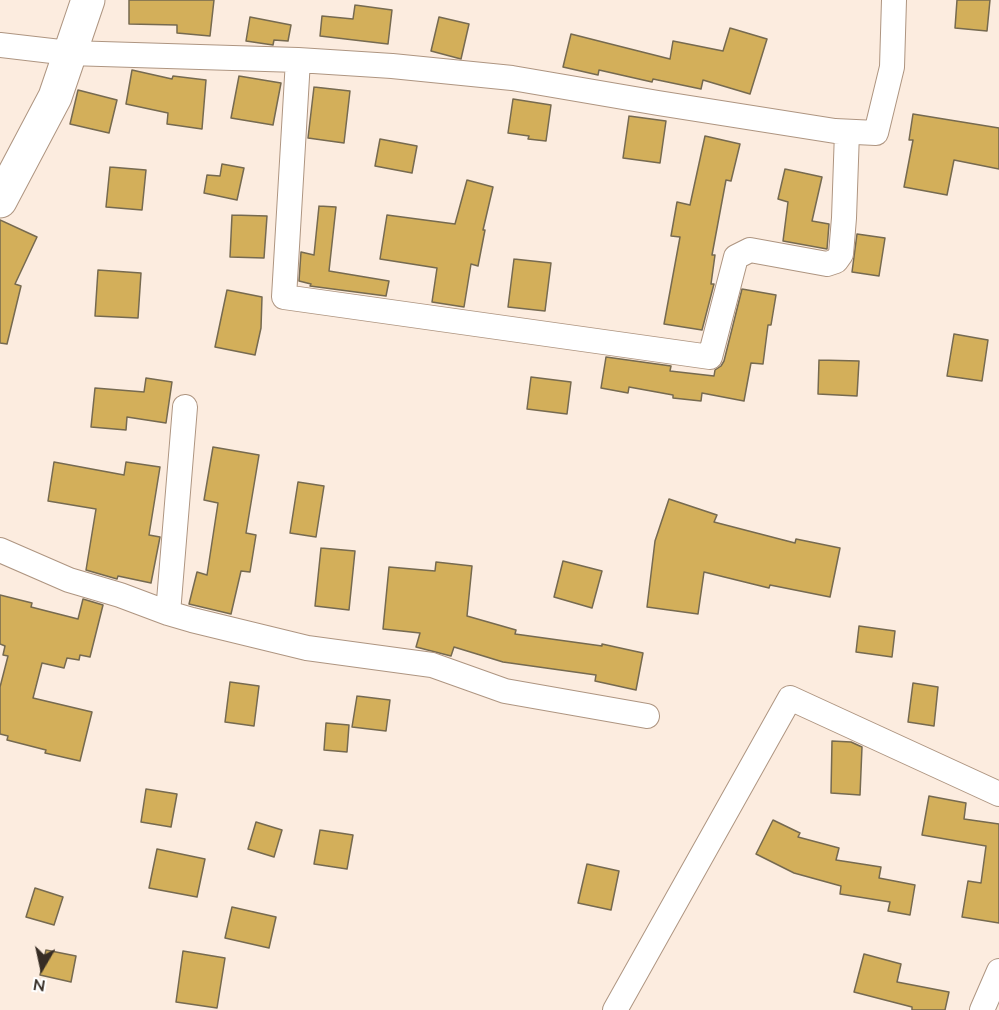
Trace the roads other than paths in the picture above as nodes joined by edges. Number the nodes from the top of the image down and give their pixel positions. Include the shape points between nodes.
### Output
1 (88, 0) edge
2 (894, 0) edge
3 (0, 45) edge
4 (69, 53) junction
5 (298, 60) junction
6 (847, 132) junction
7 (0, 201) edge
8 (185, 407) dead end
9 (0, 550) edge
10 (168, 613) junction
11 (647, 716) dead end
12 (999, 794) edge
13 (997, 983) edge
14 (615, 1010) edge
15 (982, 1010) edge

1 - 4 main road
2 - 6 street via 892,67 876,133
3 - 4 street
4 - 5 street
4 - 7 main road via 55,97
5 - 6 street via 512,78
5 - 6 street via 284,297 710,357 736,257 750,250 827,264 836,261 844,218
8 - 10 street
9 - 10 street via 69,580
10 - 11 street via 308,648 432,665 505,691
12 - 14 street via 790,698
13 - 15 street

